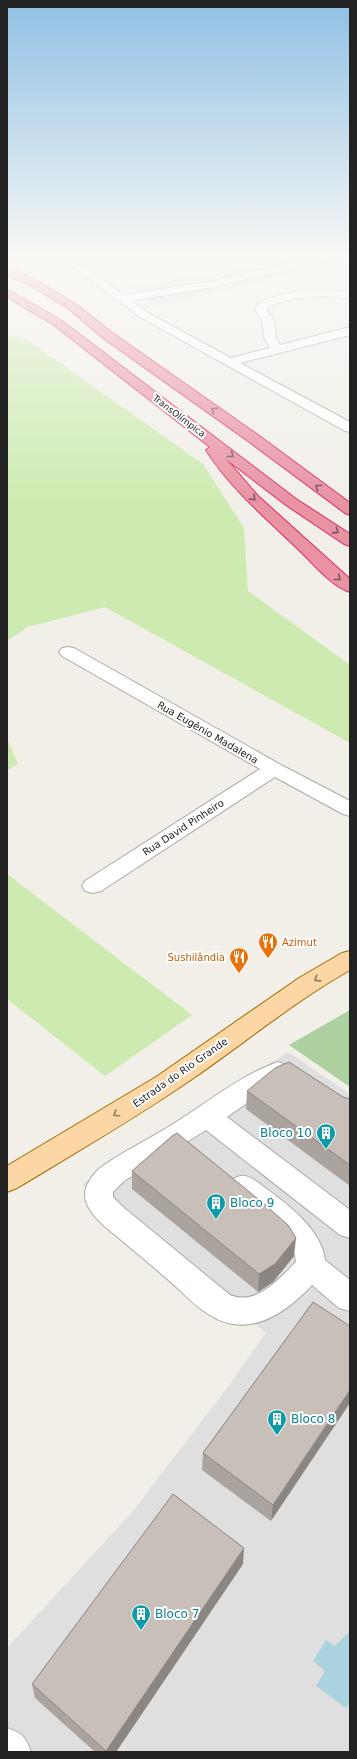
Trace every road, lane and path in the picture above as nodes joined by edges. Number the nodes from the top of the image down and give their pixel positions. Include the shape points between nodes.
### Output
1 (78, 339) edge
2 (113, 339) edge
3 (188, 339) edge
4 (270, 339) edge
5 (319, 339) edge
6 (278, 350) junction
7 (229, 362) junction
8 (350, 428) edge
9 (204, 434) junction
10 (253, 438) junction
11 (346, 490) dead end
12 (350, 510) edge
13 (350, 541) edge
14 (350, 587) edge
15 (68, 652) dead end
16 (274, 769) junction
17 (350, 809) edge
18 (93, 886) dead end
19 (350, 959) edge
20 (301, 1074) edge
21 (207, 1116) junction
22 (178, 1136) junction
23 (200, 1153) edge
24 (223, 1171) edge
25 (7, 1180) edge
26 (350, 1226) edge
27 (311, 1266) junction
28 (350, 1298) edge
29 (7, 1747) edge
30 (12, 1752) edge

1 - 9 highway, TransOlímpica
10 -> 2 highway
3 - 7 street
4 - 6 street
5 - 6 street
6 - 7 street
7 - 8 street
9 -> 13 highway, TransOlímpica via 291,502
9 -> 14 highway via 214,453 232,476 324,566
10 - 11 highway via 271,443 299,458
12 -> 10 highway
15 - 16 street, Rua Eugênio Madalena
16 - 17 street, Rua Eugênio Madalena
16 - 18 street, Rua David Pinheiro
19 -> 25 main road, Estrada do Rio Grande via 250,1022 134,1103
20 - 21 street via 290,1069 264,1078
21 - 22 street
21 - 26 street
22 - 23 street
22 - 27 street via 114,1173 100,1186 100,1202 113,1216 219,1304 235,1311 251,1312 284,1294
24 - 27 street via 273,1210 297,1233 310,1254
27 - 28 street
29 - 30 street

